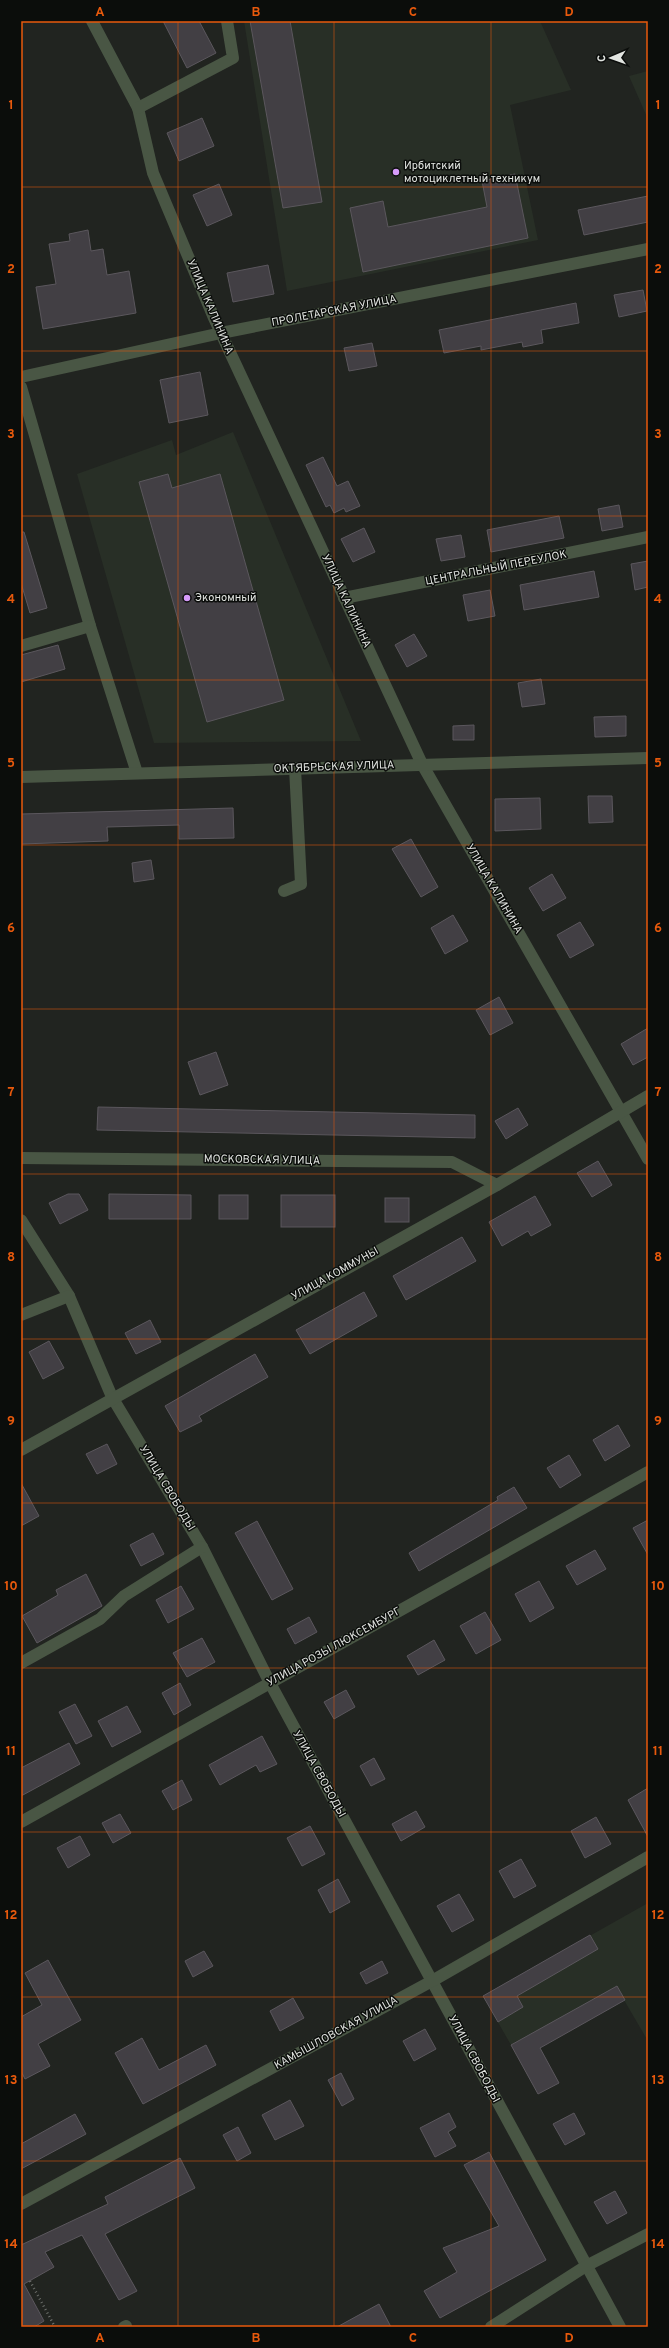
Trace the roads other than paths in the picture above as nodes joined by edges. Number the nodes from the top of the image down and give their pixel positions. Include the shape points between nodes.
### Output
1 (92, 21) edge
2 (227, 21) edge
3 (138, 108) junction
4 (648, 250) edge
5 (221, 333) junction
6 (21, 377) edge
7 (21, 387) edge
8 (648, 537) edge
9 (344, 598) junction
10 (90, 626) junction
11 (21, 646) edge
12 (648, 758) edge
13 (422, 764) junction
14 (295, 768) junction
15 (137, 773) junction
16 (21, 777) edge
17 (284, 891) dead end
18 (648, 1096) edge
19 (621, 1112) junction
20 (21, 1158) edge
21 (648, 1159) edge
22 (497, 1185) junction
23 (21, 1220) edge
24 (69, 1296) junction
25 (21, 1315) edge
26 (112, 1397) junction
27 (21, 1450) edge
28 (648, 1472) edge
29 (202, 1547) junction
30 (21, 1663) edge
31 (270, 1683) junction
32 (21, 1822) edge
33 (648, 1857) edge
34 (432, 1981) junction
35 (21, 2204) edge
36 (648, 2234) edge
37 (586, 2266) junction
38 (491, 2327) edge
39 (620, 2327) edge

1 - 3 street, УЛИЦА КАЛИНИНА
2 - 3 street via 233,58
3 - 5 street, УЛИЦА КАЛИНИНА via 153,173
4 - 5 street, ПРОЛЕТАРСКАЯ УЛИЦА
5 - 6 street, ПРОЛЕТАРСКАЯ УЛИЦА
5 - 9 street, УЛИЦА КАЛИНИНА
7 - 10 street
8 - 9 street, ЦЕНТРАЛЬНЫЙ ПЕРЕУЛОК
9 - 13 street, УЛИЦА КАЛИНИНА
10 - 11 street
10 - 15 street
12 - 13 street, ОКТЯБРЬСКАЯ УЛИЦА
13 - 14 street, ОКТЯБРЬСКАЯ УЛИЦА
13 - 19 street, УЛИЦА КАЛИНИНА
14 - 15 street, ОКТЯБРЬСКАЯ УЛИЦА
14 - 17 street via 301,884
15 - 16 street, ОКТЯБРЬСКАЯ УЛИЦА
18 - 19 street, УЛИЦА КОММУНЫ
19 - 21 street, УЛИЦА КАЛИНИНА
19 - 22 street, УЛИЦА КОММУНЫ
20 - 22 street, МОСКОВСКАЯ УЛИЦА via 452,1162
22 - 26 street, УЛИЦА КОММУНЫ
23 - 24 street, УЛИЦА СВОБОДЫ
24 - 25 street
24 - 26 street, УЛИЦА СВОБОДЫ
26 - 27 street, УЛИЦА КОММУНЫ
26 - 29 street, УЛИЦА СВОБОДЫ
28 - 31 street, УЛИЦА РОЗЫ ЛЮКСЕМБУРГ
29 - 30 street via 124,1596 100,1619
29 - 31 street, УЛИЦА СВОБОДЫ
31 - 32 street, УЛИЦА РОЗЫ ЛЮКСЕМБУРГ
31 - 34 street, УЛИЦА СВОБОДЫ
33 - 34 street, КАМЫШЛОВСКАЯ УЛИЦА
34 - 35 street, КАМЫШЛОВСКАЯ УЛИЦА
34 - 37 street, УЛИЦА СВОБОДЫ
36 - 37 street
37 - 38 street
37 - 39 street, УЛИЦА СВОБОДЫ

